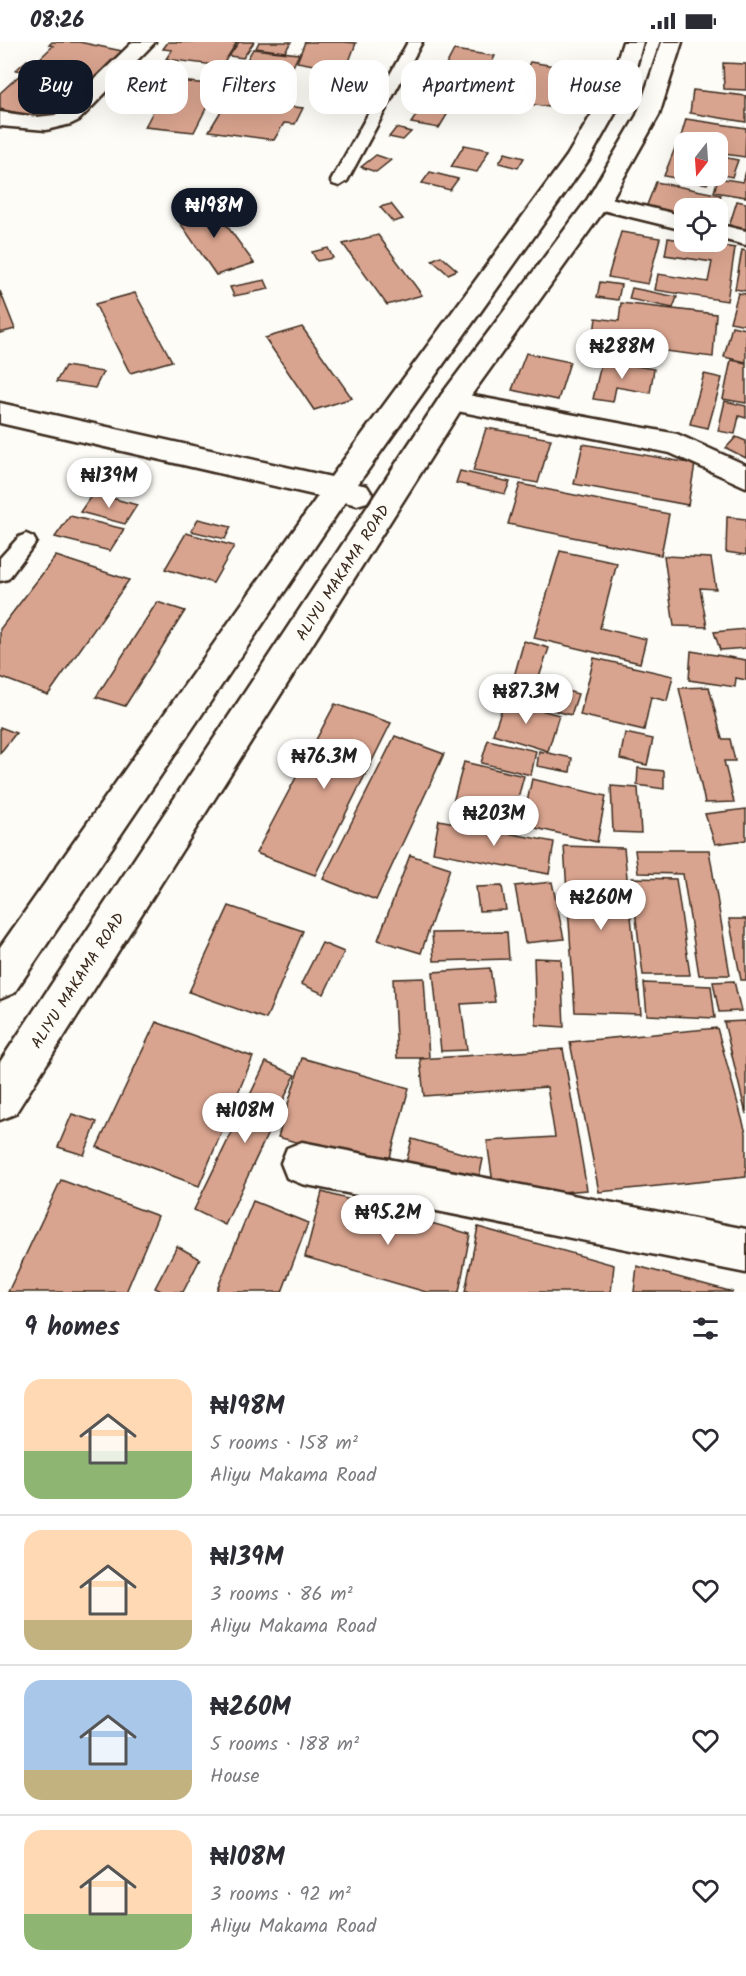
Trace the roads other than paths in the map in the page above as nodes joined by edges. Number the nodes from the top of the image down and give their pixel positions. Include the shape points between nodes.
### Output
1 (145, 42) edge
2 (415, 42) edge
3 (633, 42) edge
4 (672, 42) edge
5 (0, 119) edge
6 (339, 181) dead end
7 (598, 202) junction
8 (674, 221) edge
9 (728, 234) edge
10 (746, 238) edge
11 (452, 401) junction
12 (0, 413) edge
13 (746, 477) edge
14 (338, 489) junction
15 (388, 501) junction
16 (26, 542) dead end
17 (0, 573) edge
18 (0, 980) edge
19 (0, 1099) edge
20 (302, 1163) dead end
21 (746, 1251) edge

1 - 5 street via 59,123
2 - 6 lane
3 - 14 street via 620,85 578,158
4 - 7 street, ALIYU MAKAMA ROAD via 648,116
7 - 8 street
7 - 11 street, ALIYU MAKAMA ROAD
9 - 10 street
11 - 13 street via 677,444
11 - 15 street, ALIYU MAKAMA ROAD
12 - 14 street
14 - 15 street
14 - 18 street
15 - 19 street, ALIYU MAKAMA ROAD
16 - 17 lane
20 - 21 street

